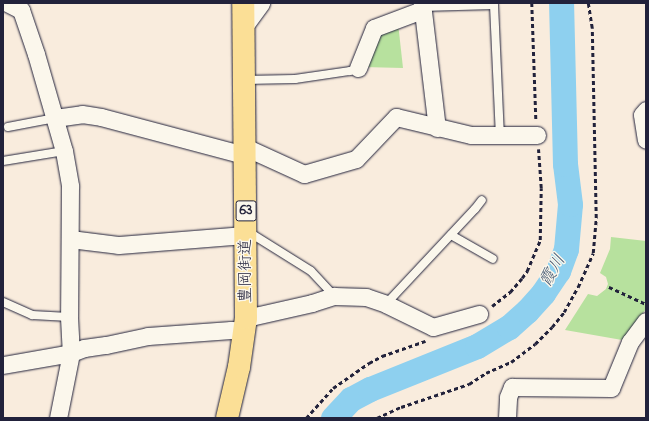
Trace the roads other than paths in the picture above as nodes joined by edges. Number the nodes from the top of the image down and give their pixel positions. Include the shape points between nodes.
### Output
1 (7, 3) edge
2 (244, 3) edge
3 (261, 3) edge
4 (422, 6) edge
5 (243, 28) junction
6 (358, 68) joint
7 (243, 80) junction
8 (646, 110) edge
9 (54, 118) junction
10 (8, 127) dead end
11 (437, 128) junction
12 (537, 134) dead end
13 (500, 135) junction
14 (646, 140) edge
15 (64, 151) junction
16 (244, 151) junction
17 (3, 160) edge
18 (482, 200) dead end
19 (246, 233) junction
20 (451, 235) junction
21 (70, 239) junction
22 (493, 259) dead end
23 (334, 296) junction
24 (3, 302) edge
25 (386, 304) junction
26 (479, 314) dead end
27 (68, 317) junction
28 (646, 321) edge
29 (246, 324) junction
30 (71, 353) junction
31 (3, 365) edge
32 (58, 418) edge
33 (227, 418) edge
34 (507, 418) edge

1 - 9 street via 21,10
2 - 5 main road, 豊岡街道 / 63
3 - 5 street
4 - 6 street via 374,28
4 - 11 street
4 - 13 lane via 494,5
5 - 7 main road, 豊岡街道 / 63
6 - 7 lane via 295,79
7 - 16 main road, 豊岡街道 / 63
8 - 14 street via 642,114
9 - 10 lane
9 - 15 street
9 - 16 street via 82,114 101,117
11 - 13 street via 471,135
11 - 16 street via 396,117 356,159 304,174
12 - 13 street
15 - 17 lane
15 - 21 street via 70,186
16 - 19 main road, 豊岡街道 / 63
18 - 20 lane
19 - 21 street via 118,245
19 - 23 lane via 311,271
19 - 29 main road, 豊岡街道 / 63
20 - 22 lane
20 - 25 lane
21 - 27 street
23 - 25 street via 366,297
23 - 29 street
24 - 27 lane via 32,315
25 - 26 street via 433,327
27 - 30 street
28 - 34 street via 630,342 611,388 512,387 508,397
29 - 30 street via 231,330 148,336 84,348
29 - 33 main road, 豊岡街道 / 63
30 - 31 street
30 - 32 street

